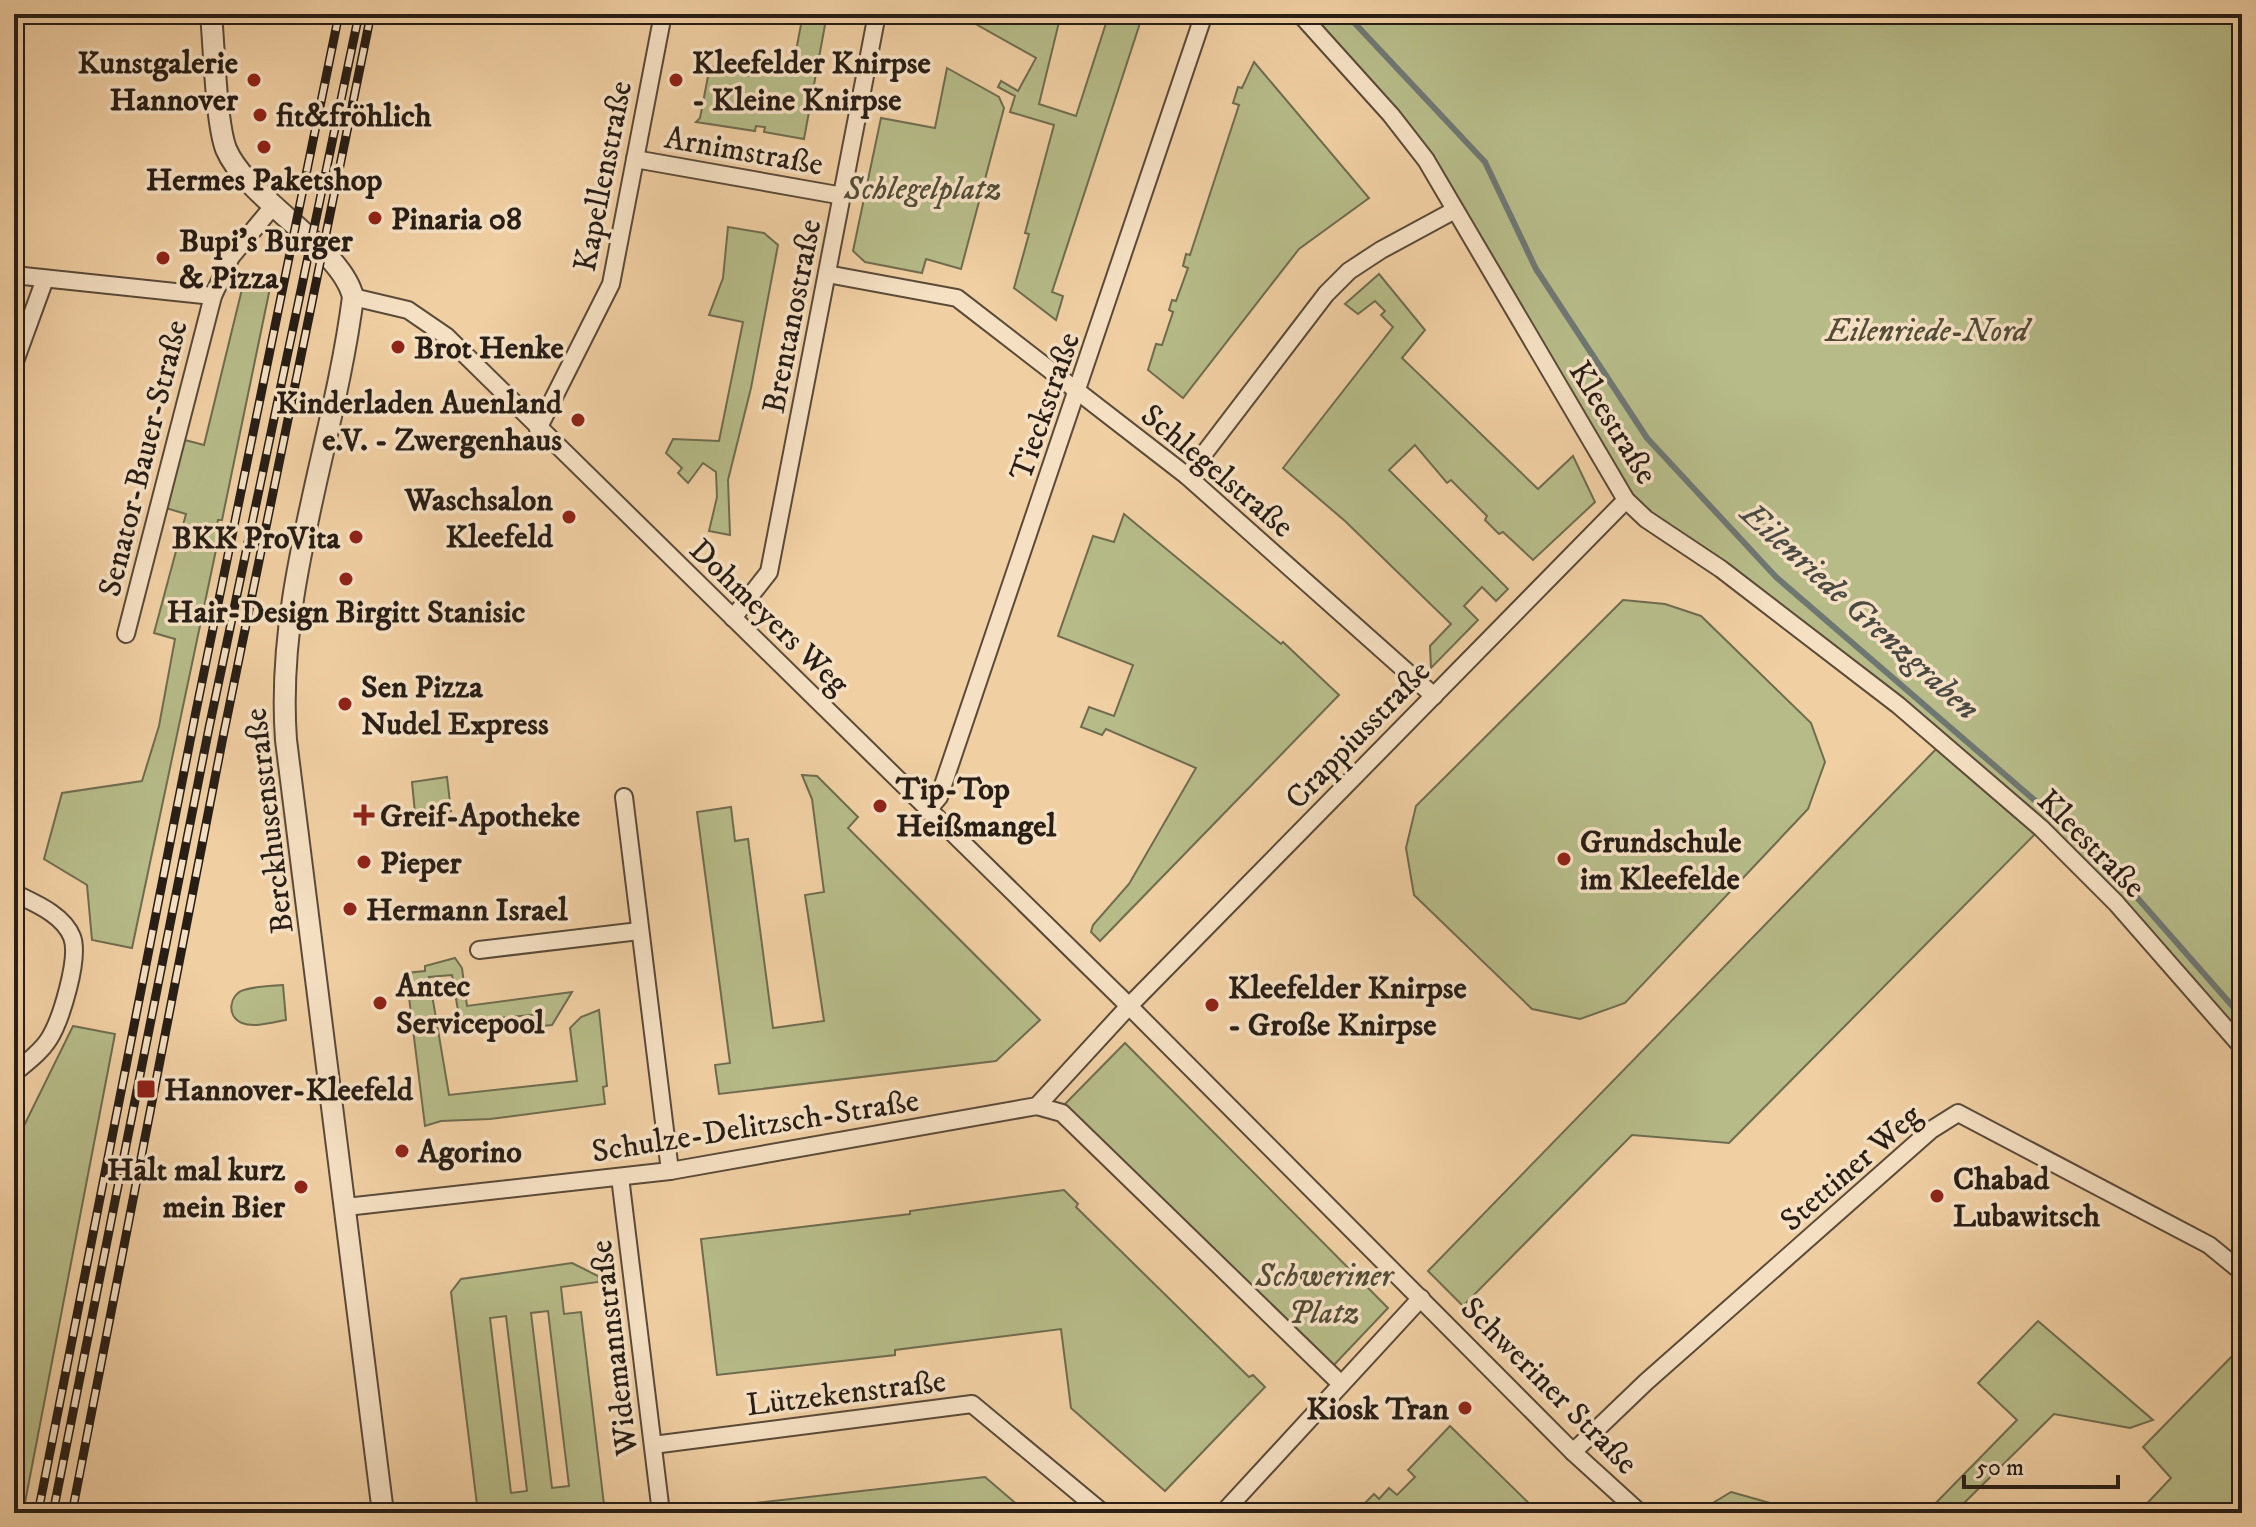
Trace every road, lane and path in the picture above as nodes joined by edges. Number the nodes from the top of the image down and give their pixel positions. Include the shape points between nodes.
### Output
1 (211, 14) edge
2 (663, 14) edge
3 (877, 14) edge
4 (1204, 14) edge
5 (1300, 14) edge
6 (635, 159) junction
7 (843, 196) junction
8 (274, 205) junction
9 (1455, 210) junction
10 (827, 274) junction
11 (14, 275) edge
12 (45, 279) junction
13 (213, 296) junction
14 (353, 297) junction
15 (14, 364) edge
16 (1078, 393) junction
17 (538, 429) junction
18 (1187, 476) junction
19 (1626, 500) junction
20 (733, 618) junction
21 (126, 634) dead end
22 (1434, 696) junction
23 (624, 797) dead end
24 (927, 811) junction
25 (14, 893) edge
26 (639, 931) junction
27 (479, 950) dead end
28 (1129, 1006) junction
29 (2242, 1047) edge
30 (14, 1073) edge
31 (1037, 1106) junction
32 (670, 1171) junction
33 (620, 1177) junction
34 (346, 1207) junction
35 (2242, 1272) edge
36 (1421, 1298) junction
37 (1341, 1384) junction
38 (653, 1445) junction
39 (1573, 1452) junction
40 (383, 1513) edge
41 (661, 1513) edge
42 (1103, 1513) edge
43 (1223, 1513) edge
44 (1640, 1513) edge

1 - 8 street via 226,148
2 - 6 street, Kapellenstraße
3 - 7 street, Brentanostraße
4 - 16 street, Tieckstraße
5 - 9 street, Kleestraße via 1391,115
6 - 7 street, Arnimstraße
6 - 17 street, Kapellenstraße via 611,284
7 - 10 street, Brentanostraße
8 - 13 street, Senator-Bauer-Straße via 231,257
8 - 14 street via 342,272
9 - 18 street via 1349,271
9 - 19 street, Kleestraße
10 - 16 street, Schlegelstraße via 957,298
10 - 20 street, Brentanostraße via 769,572
11 - 12 street
12 - 13 street
12 - 15 street
13 - 21 street, Senator-Bauer-Straße
14 - 17 street, Dohmeyers Weg via 408,310 446,336
14 - 34 street, Berckhusenstraße via 287,623 282,682
16 - 18 street, Schlegelstraße
16 - 24 street, Tieckstraße via 939,797
17 - 20 street, Dohmeyers Weg
18 - 22 street, Schlegelstraße
19 - 22 street, Crappiusstraße
19 - 29 street, Kleestraße via 1898,705 2041,828 2116,903
20 - 24 street, Dohmeyers Weg
22 - 28 street, Crappiusstraße
23 - 26 street
24 - 28 street, Dohmeyers Weg
25 - 30 street via 61,921 72,937 75,956 49,1039
26 - 27 street
26 - 32 street
28 - 31 street
28 - 36 street
31 - 32 street, Schulze-Delitzsch-Straße
31 - 37 street via 1062,1113
32 - 33 street, Schulze-Delitzsch-Straße
33 - 34 street, Schulze-Delitzsch-Straße
33 - 38 street, Widemannstraße
34 - 40 street, Berckhusenstraße
35 - 39 street, Stettiner Weg via 2209,1245 1958,1113 1931,1130
36 - 37 street
36 - 39 street, Schweriner Straße
37 - 43 street
38 - 41 street, Widemannstraße
38 - 42 street, Lützekenstraße via 972,1404
39 - 44 street, Schweriner Straße

